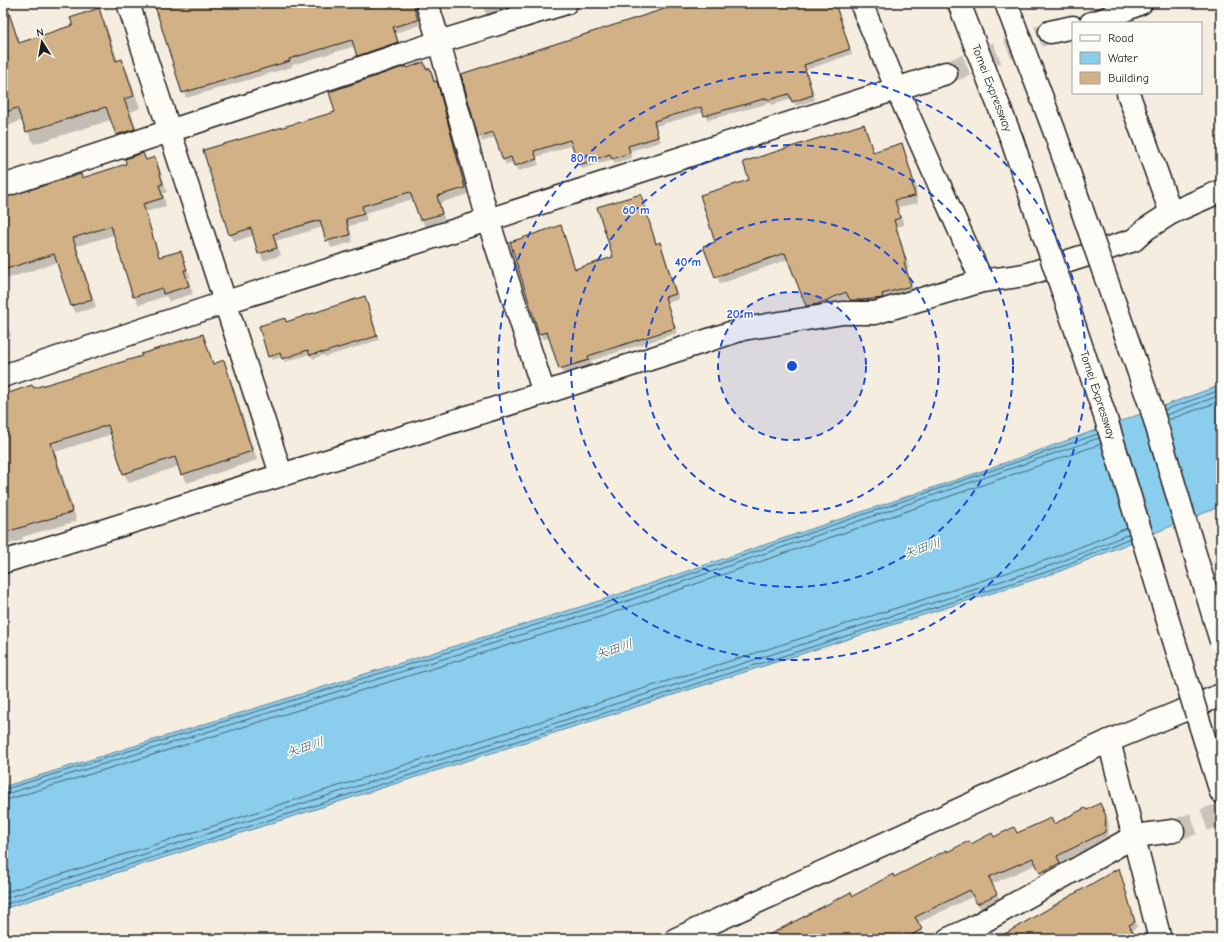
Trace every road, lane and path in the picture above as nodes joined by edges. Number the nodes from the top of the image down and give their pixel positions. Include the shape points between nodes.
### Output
1 (128, 3) edge
2 (427, 3) edge
3 (566, 3) edge
4 (860, 3) edge
5 (959, 3) edge
6 (1006, 3) edge
7 (1140, 3) edge
8 (1098, 17) edge
9 (1072, 27) edge
10 (1050, 32) tunnel mouth
11 (439, 42) junction
12 (946, 73) tunnel mouth
13 (896, 88) junction
14 (1128, 94) edge
15 (170, 131) junction
16 (3, 186) edge
17 (1221, 191) edge
18 (1170, 213) junction
19 (488, 220) junction
20 (982, 282) junction
21 (226, 302) junction
22 (3, 376) edge
23 (544, 393) junction
24 (281, 474) junction
25 (3, 562) edge
26 (1221, 641) edge
27 (1221, 695) edge
28 (1109, 741) junction
29 (1221, 792) edge
30 (1173, 831) tunnel mouth
31 (1135, 836) junction
32 (676, 939) edge
33 (948, 939) edge
34 (1160, 939) edge

1 - 15 main road
2 - 11 main road
3 - 11 main road
4 - 13 main road
5 - 29 main road, Tomei Expressway, bridge via 1012,140 1105,416
6 - 26 main road, bridge via 1054,130 1151,407
7 - 8 main road
9 - 10 main road
11 - 15 main road
11 - 19 main road
12 - 13 main road
13 - 19 main road
13 - 20 main road
14 - 18 main road
15 - 16 main road
15 - 21 main road
17 - 18 main road
18 - 20 main road via 1134,240 1024,275
19 - 21 main road
19 - 23 main road
20 - 23 main road via 875,313 843,313 743,329
21 - 22 main road
21 - 24 main road
23 - 24 main road
24 - 25 main road
27 - 28 main road
28 - 31 main road
28 - 32 main road
30 - 31 main road
31 - 33 main road
31 - 34 main road

